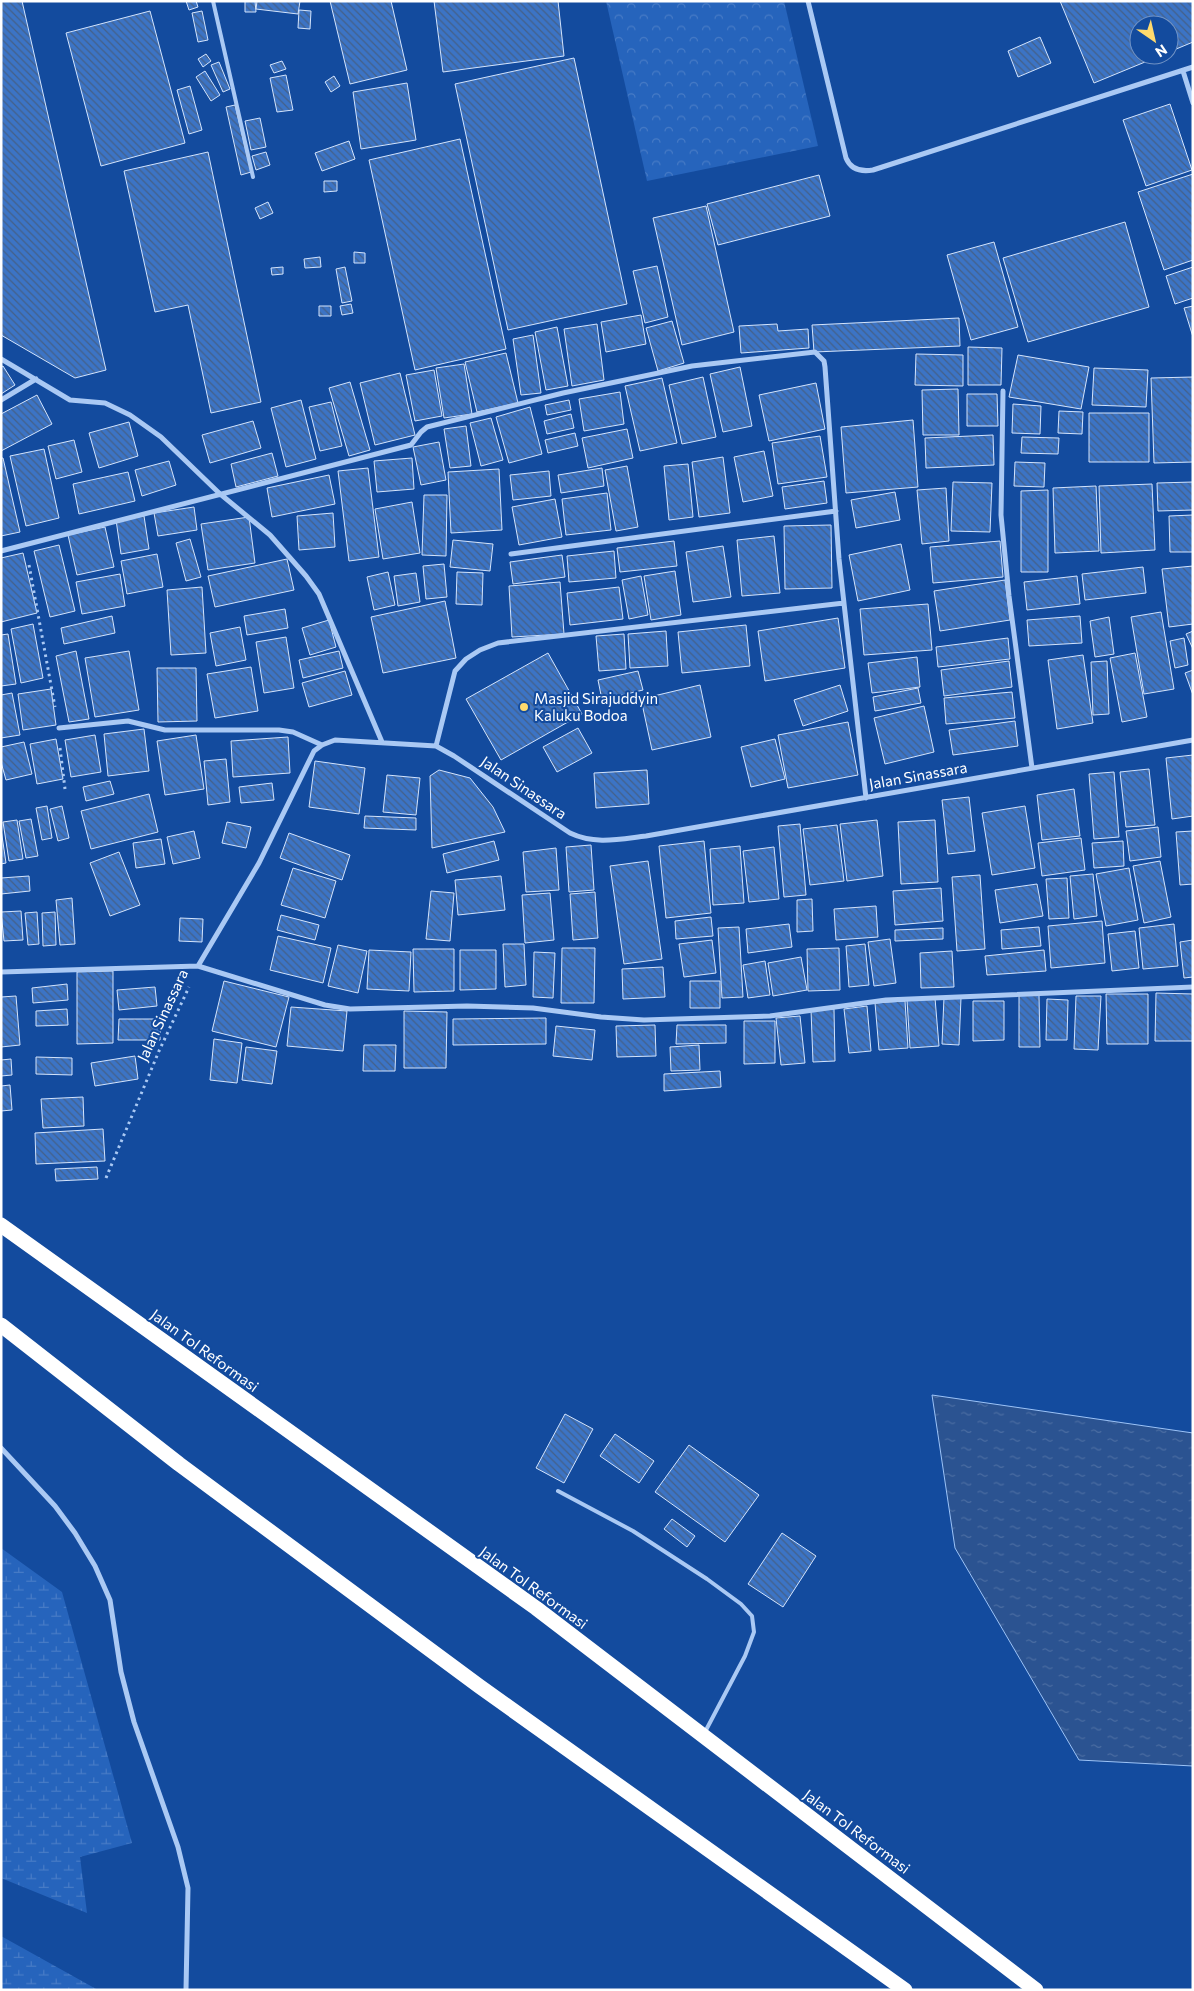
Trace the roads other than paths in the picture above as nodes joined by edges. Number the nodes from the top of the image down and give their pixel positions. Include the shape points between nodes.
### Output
1 (212, 1) edge
2 (808, 1) edge
3 (1193, 67) edge
4 (1183, 71) junction
5 (1193, 103) edge
6 (253, 177) dead end
7 (1, 359) edge
8 (36, 379) junction
9 (1003, 391) dead end
10 (1, 400) edge
11 (219, 493) junction
12 (836, 511) junction
13 (1, 551) edge
14 (511, 554) dead end
15 (844, 603) junction
16 (59, 728) road end
17 (1193, 740) edge
18 (382, 742) junction
19 (322, 745) junction
20 (436, 746) junction
21 (1032, 768) junction
22 (866, 798) junction
23 (198, 966) junction
24 (1, 972) edge
25 (1193, 987) edge
26 (1, 1225) edge
27 (1, 1325) edge
28 (1, 1448) edge
29 (558, 1491) dead end
30 (703, 1736) junction
31 (186, 1990) edge
32 (905, 1990) edge
33 (1036, 1990) edge

1 - 6 lane
2 - 4 street via 846,158 848,164 859,171 873,170
3 - 4 street
4 - 5 street
7 - 8 street
8 - 10 street
8 - 11 street via 70,400 105,403 130,415 161,437
9 - 21 street via 1002,515
11 - 12 street via 411,445 427,427 563,393 692,366 809,351 819,356 825,367
11 - 13 street
11 - 18 street via 270,535 319,594
12 - 14 street
12 - 15 street
15 - 20 street via 498,643 466,659 456,671
15 - 22 street
16 - 19 street via 128,722 165,730 279,730 293,732
17 - 21 street, Jalan Sinassara
18 - 19 street, Jalan Sinassara via 335,740
18 - 20 street, Jalan Sinassara
19 - 23 street, Jalan Sinassara via 314,751 259,863
20 - 22 street, Jalan Sinassara via 570,833 602,841
21 - 22 street, Jalan Sinassara
23 - 24 street
23 - 25 street via 325,1005 350,1009 524,1008 644,1020 770,1016 886,1000
26 - 30 highway, Jalan Tol Reformasi via 536,1608
27 - 32 highway via 179,1464 471,1680
28 - 31 street via 55,1506 75,1533 110,1600 121,1672 134,1722 178,1847 188,1888
29 - 30 lane via 658,1547 741,1604 752,1616 754,1632 745,1656
30 - 33 highway, Jalan Tol Reformasi

